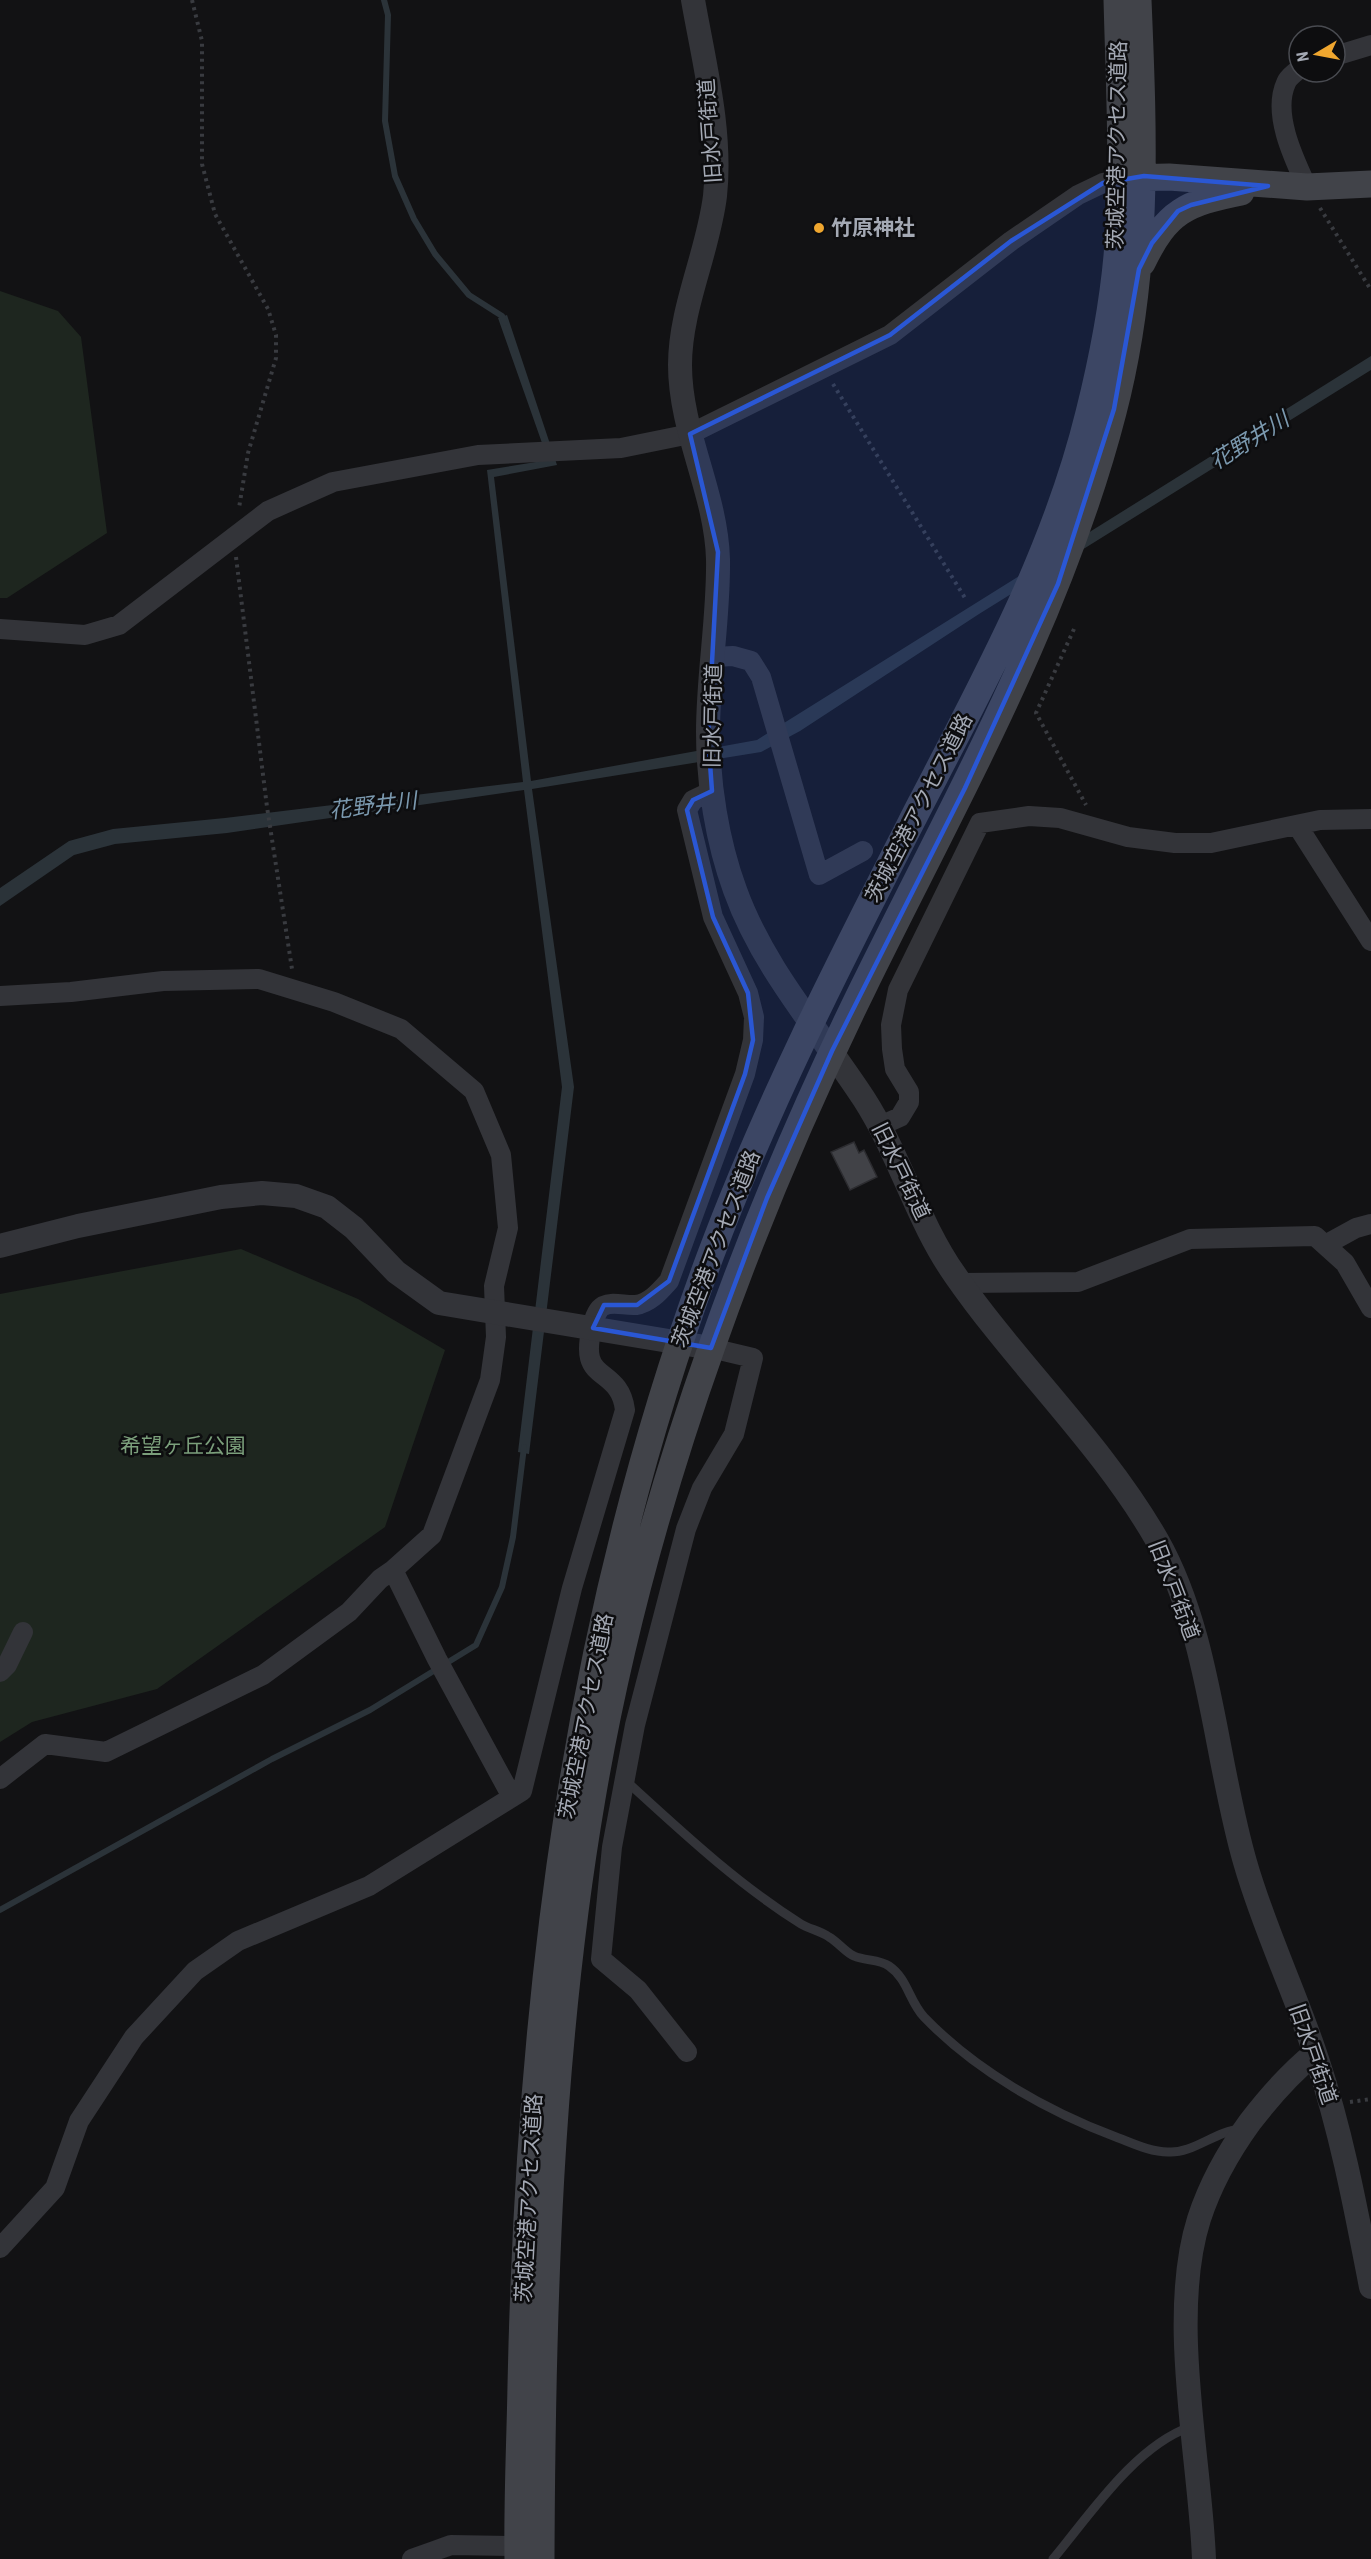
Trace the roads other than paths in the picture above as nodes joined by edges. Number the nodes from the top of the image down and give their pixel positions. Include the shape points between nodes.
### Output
1 (693, 0) edge
2 (1117, 0) edge
3 (1138, 0) edge
4 (1371, 45) edge
5 (1347, 52) edge
6 (1287, 80) edge
7 (1132, 178) junction
8 (1371, 184) edge
9 (1268, 186) junction
10 (1307, 187) junction
11 (1139, 269) junction
12 (690, 434) junction
13 (0, 629) edge
14 (714, 657) junction
15 (711, 780) junction
16 (1371, 819) edge
17 (1297, 825) junction
18 (863, 851) dead end
19 (1371, 941) edge
20 (0, 996) edge
21 (810, 1024) junction
22 (832, 1052) junction
23 (880, 1126) junction
24 (1371, 1224) edge
25 (1325, 1245) junction
26 (0, 1246) edge
27 (961, 1283) junction
28 (1371, 1308) edge
29 (494, 1312) junction
30 (593, 1328) junction
31 (679, 1344) junction
32 (711, 1348) junction
33 (393, 1570) junction
34 (23, 1632) dead end
35 (0, 1672) edge
36 (0, 1779) edge
37 (625, 1780) junction
38 (512, 1797) junction
39 (687, 2052) dead end
40 (1315, 2053) junction
41 (1246, 2128) junction
42 (0, 2248) edge
43 (1371, 2288) edge
44 (1192, 2426) junction
45 (487, 2552) edge
46 (518, 2552) edge
47 (412, 2559) edge
48 (541, 2559) edge
49 (1053, 2559) edge
50 (1204, 2559) edge

1 - 12 street, 旧水戸街道 via 717,160 711,220 680,357 681,388
2 - 7 main road, 茨城空港アクセス道路
3 - 7 main road, 茨城空港アクセス道路
4 - 5 street
6 - 10 street via 1281,97 1282,116
7 - 9 main road
7 - 11 main road, 茨城空港アクセス道路
7 - 12 street via 1103,183 1078,195 1011,241 890,335
7 - 21 main road, 茨城空港アクセス道路 via 1095,386 1058,516 1022,605
8 - 10 main road
9 - 10 main road
9 - 11 main road via 1210,198 1178,211 1152,243
11 - 22 main road, 茨城空港アクセス道路 via 1114,409 1058,584 965,788
12 - 13 street via 621,448 478,455 333,482 268,511 119,625 85,635
12 - 14 street, 旧水戸街道 via 711,507 718,552
14 - 15 street, 旧水戸街道 via 708,736
14 - 18 street via 733,656 751,661 762,677 819,875
15 - 21 street, 旧水戸街道 via 721,839 741,905 771,966
15 - 30 street via 687,810 713,917 748,993 754,1017 746,1074 669,1281 637,1305 604,1305
16 - 17 street via 1320,820
17 - 19 street
17 - 23 street via 1211,843 1175,843 1128,837 1060,818 1029,816 980,823 898,990 891,1025 892,1049 895,1069 909,1092 909,1102 900,1117
20 - 29 street via 163,981 259,979 334,1002 401,1029 474,1091 501,1155 508,1228 494,1286
21 - 22 street, 旧水戸街道
21 - 31 main road, 茨城空港アクセス道路 via 748,1162
22 - 23 street, 旧水戸街道
22 - 32 main road, 茨城空港アクセス道路 via 767,1198
23 - 27 street, 旧水戸街道 via 932,1236
24 - 25 street
25 - 27 street via 1315,1236 1190,1239 1078,1282
25 - 28 street via 1345,1263
26 - 29 street via 221,1197 262,1193 296,1196 327,1207 354,1228 396,1272 439,1303
27 - 40 street, 旧水戸街道 via 1090,1445 1161,1547 1193,1631 1244,1858
29 - 30 street
29 - 33 street via 496,1337 490,1380 452,1486 432,1535
30 - 31 street
30 - 38 street via 590,1357 594,1366 618,1387 625,1410 572,1587 522,1791
31 - 32 street
31 - 46 main road, 茨城空港アクセス道路 via 630,1510 599,1642 565,1821 546,1963 530,2146
32 - 37 street via 753,1358 750,1375 734,1434 702,1488 686,1529 635,1725
32 - 48 main road, 茨城空港アクセス道路 via 664,1494 623,1644 590,1809 569,1965 554,2143 545,2330
33 - 36 street via 349,1612 263,1675 106,1752 45,1744
33 - 38 street
34 - 35 street
37 - 39 street via 612,1846 601,1959 638,1990
37 - 41 lane via 739,1882 803,1925 827,1935 852,1956 886,1964 900,1974 912,2002 924,2017 1016,2089 1076,2122 1168,2152
38 - 42 street via 369,1886 238,1941 195,1971 134,2037 79,2121 55,2188
40 - 41 street via 1287,2075
40 - 43 street, 旧水戸街道 via 1350,2177
41 - 44 street via 1211,2188 1191,2253 1187,2336
44 - 49 lane via 1174,2432 1132,2466
44 - 50 street
45 - 46 street
45 - 47 street via 451,2545

